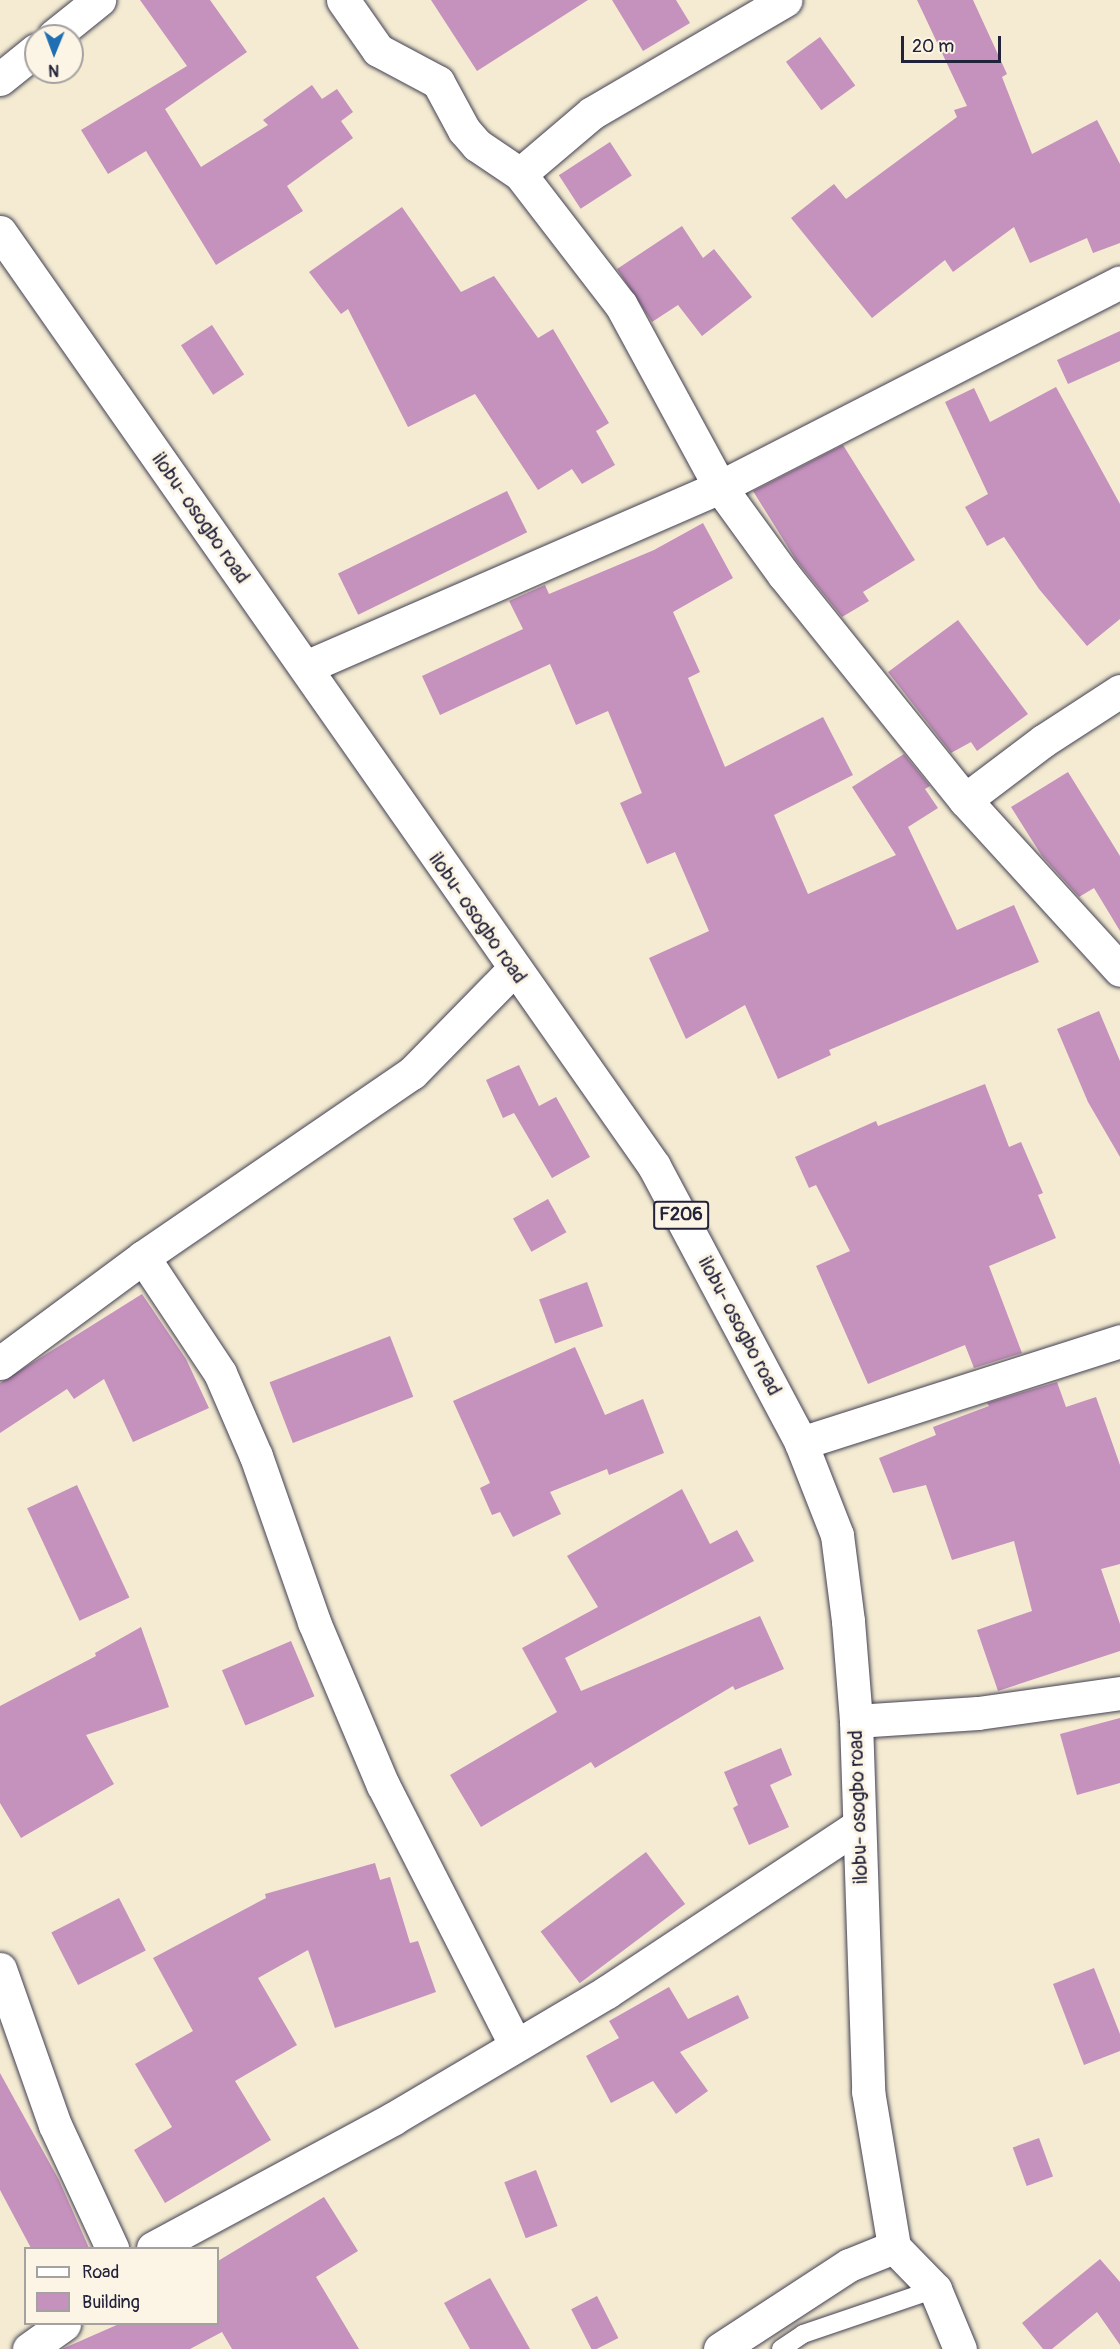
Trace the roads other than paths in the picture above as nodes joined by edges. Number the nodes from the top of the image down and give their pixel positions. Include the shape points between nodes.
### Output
1 (99, 0) edge
2 (343, 0) edge
3 (785, 0) edge
4 (69, 24) edge
5 (24, 60) edge
6 (0, 79) edge
7 (520, 174) junction
8 (0, 232) edge
9 (1120, 282) edge
10 (720, 487) junction
11 (306, 667) junction
12 (1120, 691) edge
13 (965, 800) junction
14 (513, 970) junction
15 (1120, 970) edge
16 (143, 1257) junction
17 (1120, 1341) edge
18 (0, 1363) edge
19 (801, 1443) junction
20 (1120, 1693) edge
21 (856, 1721) junction
22 (858, 1826) junction
23 (0, 1969) edge
24 (515, 2044) junction
25 (112, 2247) edge
26 (155, 2247) edge
27 (894, 2247) junction
28 (935, 2289) junction
29 (63, 2325) edge
30 (807, 2342) edge
31 (29, 2349) edge
32 (720, 2349) edge
33 (781, 2349) edge
34 (960, 2349) edge

1 - 4 street
2 - 7 street via 378,50 438,82 471,137
3 - 7 street via 592,114
5 - 6 street
7 - 10 street via 621,305
8 - 11 street, ilobu- osogbo road / F206
9 - 10 street
10 - 11 street
10 - 13 street via 784,575
11 - 14 street, ilobu- osogbo road / F206
12 - 13 street
13 - 15 street
14 - 16 street via 412,1073
14 - 19 street, ilobu- osogbo road / F206 via 654,1166
16 - 18 street
16 - 24 street via 220,1373 256,1456 314,1622 383,1785
17 - 19 street
19 - 21 street, ilobu- osogbo road / F206 via 837,1535
20 - 21 street via 978,1713
21 - 22 street, ilobu- osogbo road / F206
22 - 24 street via 607,1992
22 - 27 street, ilobu- osogbo road / F206 via 868,2091
23 - 25 street via 55,2125
24 - 26 street via 394,2118
27 - 28 street
27 - 32 street via 849,2265
28 - 30 lane
28 - 34 street
29 - 31 street
30 - 33 lane

